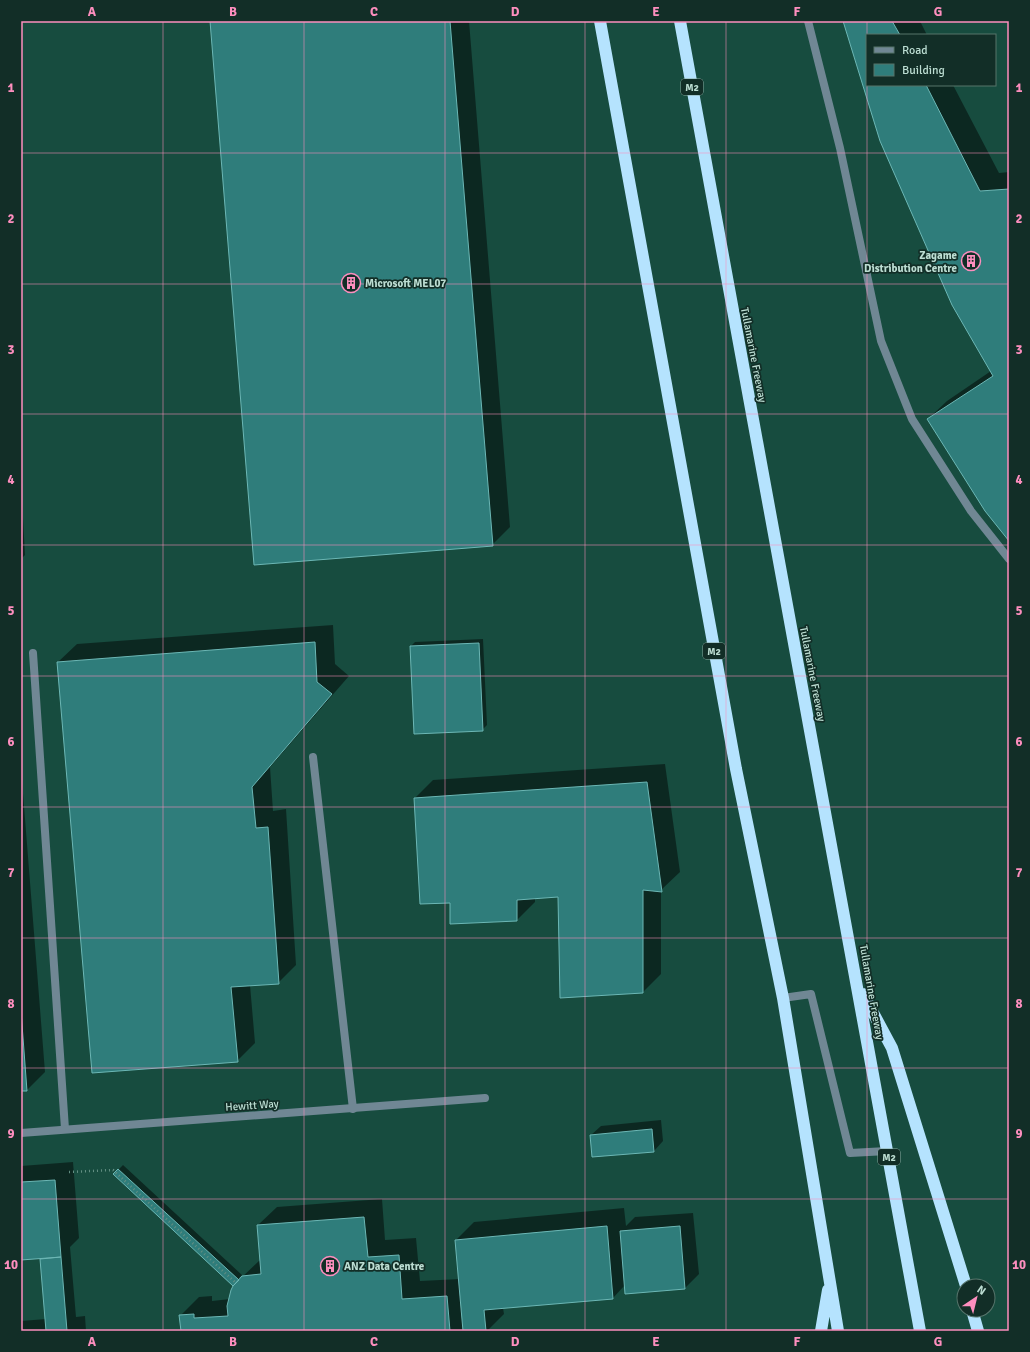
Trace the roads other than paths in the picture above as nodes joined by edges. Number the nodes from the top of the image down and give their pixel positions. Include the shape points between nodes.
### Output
1 (600, 21) edge
2 (680, 21) edge
3 (808, 21) edge
4 (1009, 559) edge
5 (33, 653) dead end
6 (313, 757) dead end
7 (858, 984) junction
8 (783, 998) junction
9 (485, 1098) dead end
10 (353, 1109) junction
11 (65, 1130) junction
12 (21, 1133) edge
13 (887, 1151) junction
14 (964, 1278) edge
15 (830, 1281) junction
16 (974, 1318) edge
17 (821, 1331) edge
18 (838, 1331) edge
19 (920, 1331) edge
20 (978, 1331) edge

1 - 8 highway, M2 via 736,769
2 - 7 highway, Tullamarine Freeway / M2
3 - 4 street via 840,148 881,341 912,419 971,511
5 - 11 street
6 - 10 street
7 - 13 highway, Tullamarine Freeway / M2
7 - 14 highway via 892,1048
8 - 13 street via 811,994 850,1153
8 - 15 highway, M2
9 - 10 street, Hewitt Way
10 - 11 street, Hewitt Way
11 - 12 street, Hewitt Way
13 - 19 highway, Tullamarine Freeway / M2
15 - 17 highway
15 - 18 highway, M2
16 - 20 highway

